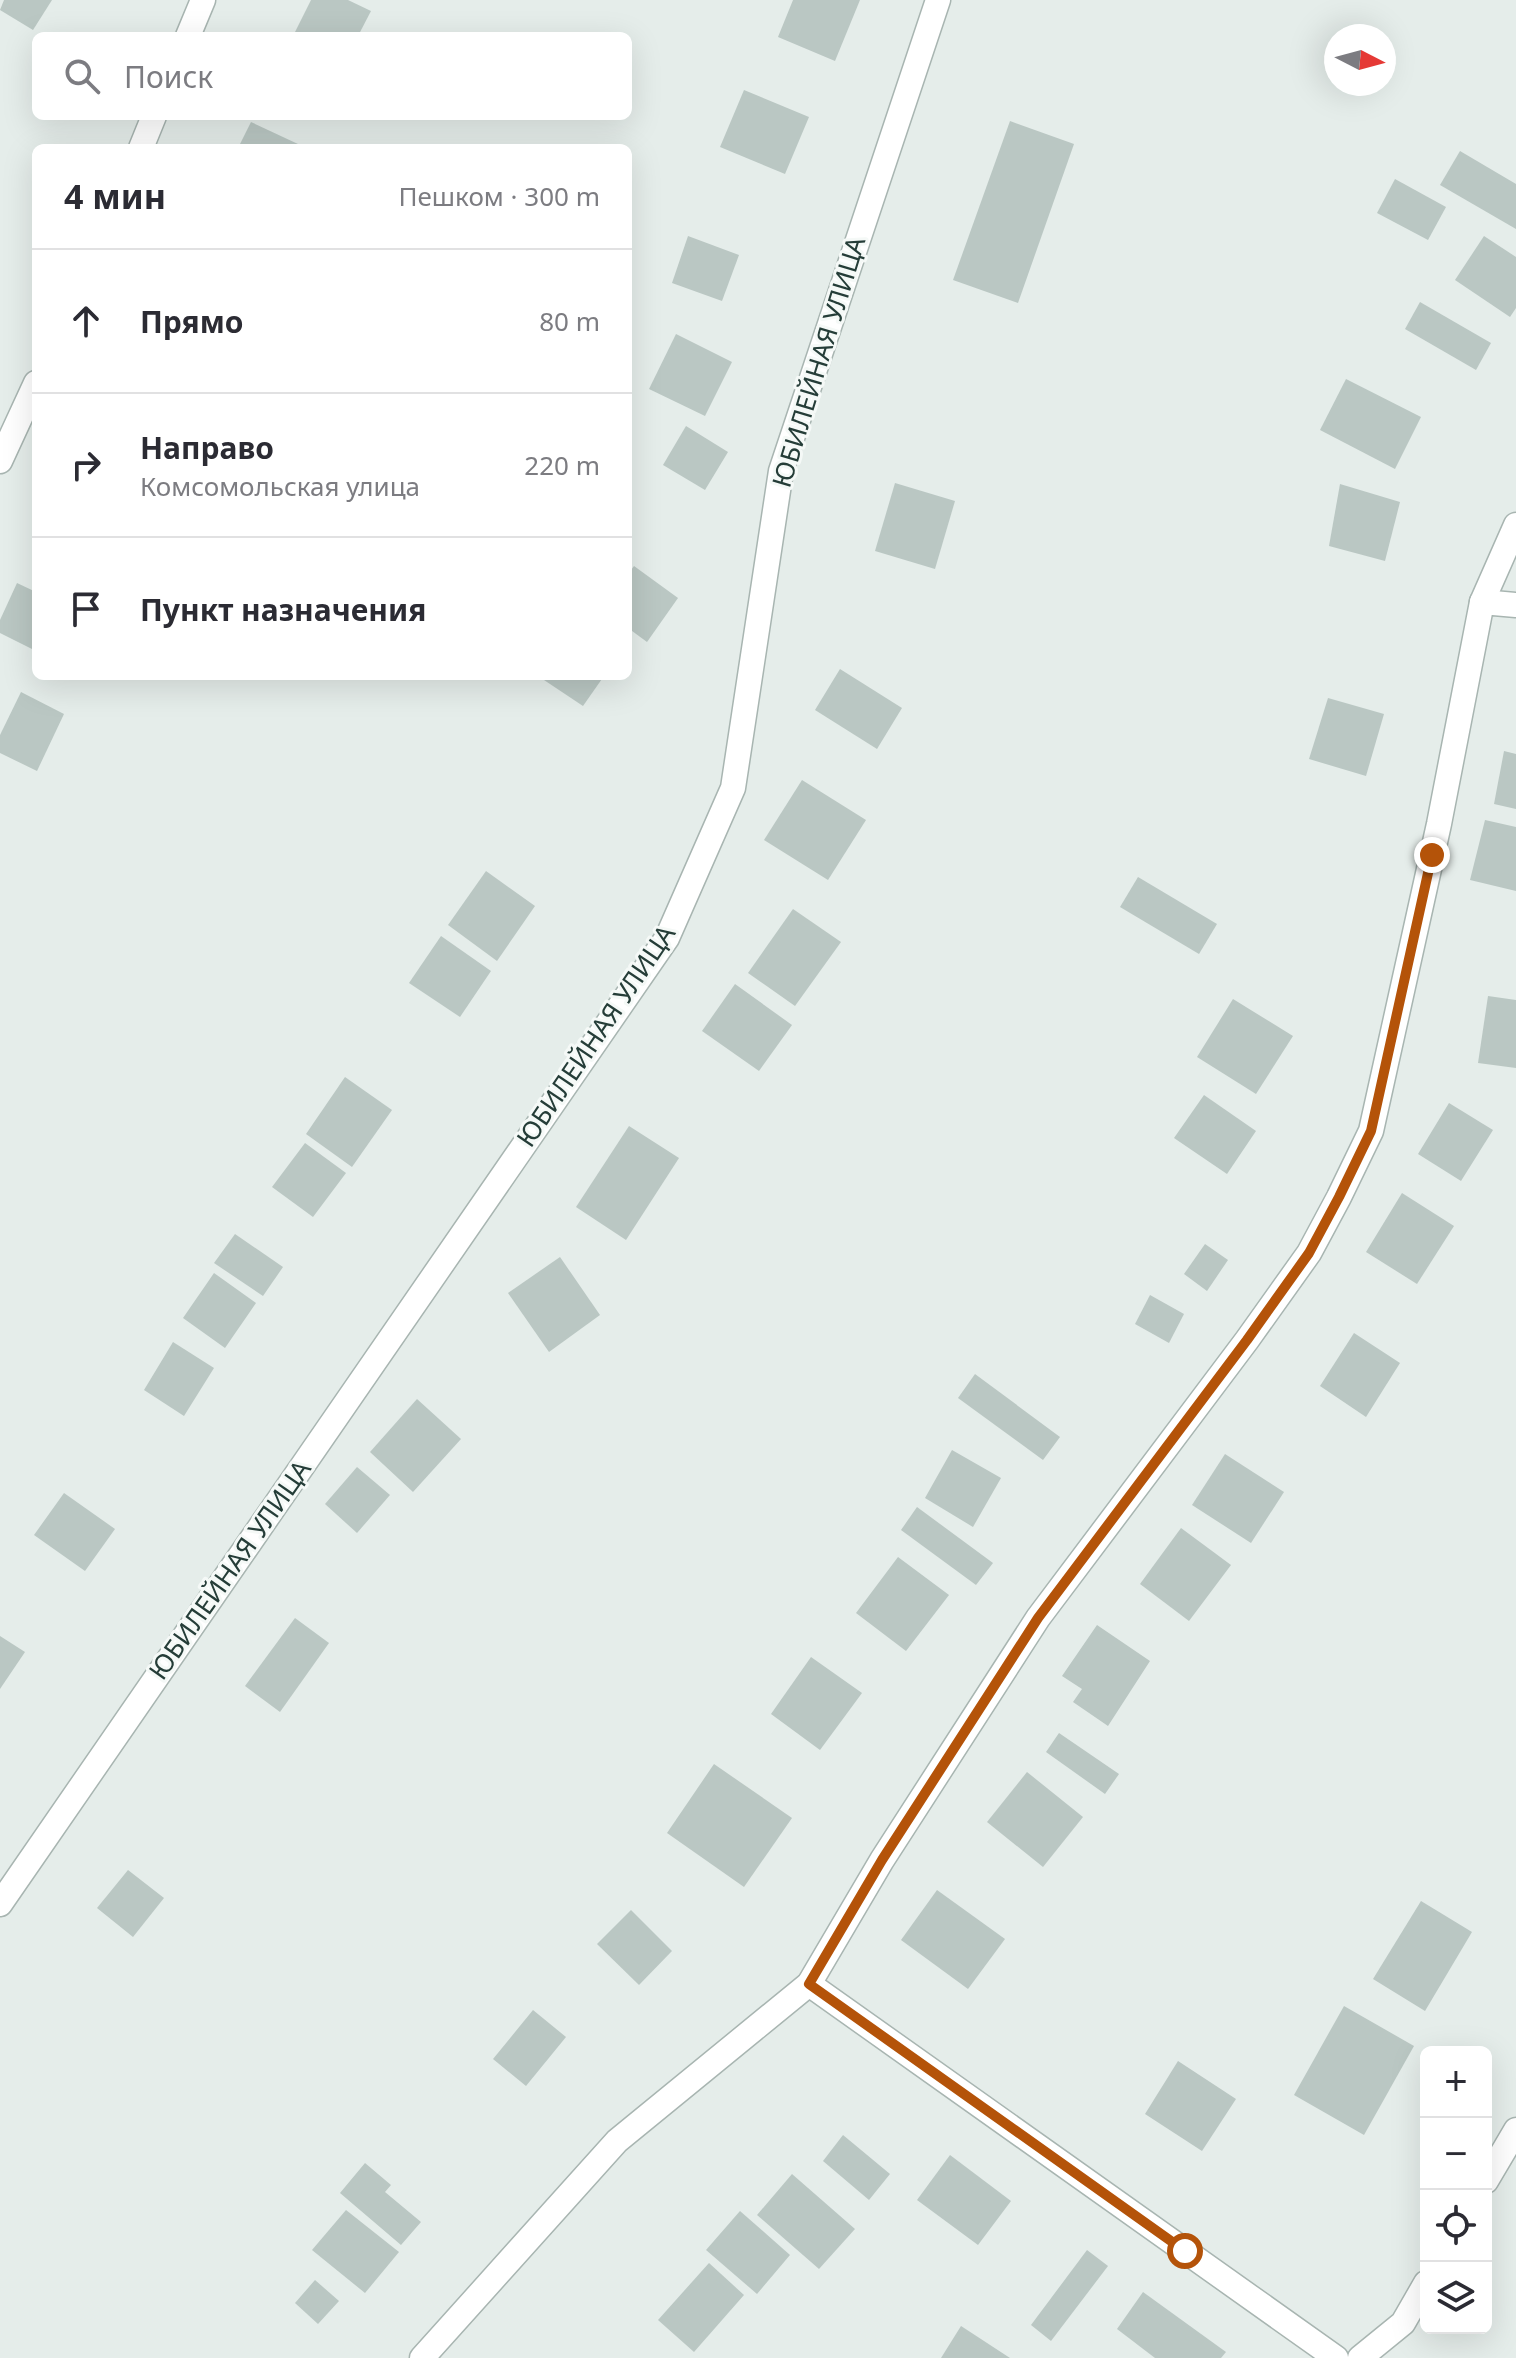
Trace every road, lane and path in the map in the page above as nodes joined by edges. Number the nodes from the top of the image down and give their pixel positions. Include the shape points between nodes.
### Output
1 (203, 0) edge
2 (938, 0) edge
3 (190, 32) edge
4 (152, 120) edge
5 (143, 144) edge
6 (32, 392) edge
7 (0, 461) edge
8 (1516, 525) edge
9 (1482, 602) junction
10 (1516, 605) edge
11 (0, 1904) edge
12 (809, 1984) junction
13 (1516, 2130) edge
14 (1492, 2171) edge
15 (1420, 2293) edge
16 (422, 2358) edge
17 (1336, 2358) edge
18 (1360, 2358) edge

1 - 3 street
2 - 11 street, ЮБИЛЕЙНАЯ УЛИЦА via 781,471 733,788 667,938
4 - 5 street
6 - 7 street
8 - 9 street
9 - 10 street
9 - 12 street via 1371,1131 1339,1197 1309,1253 1247,1340 1023,1640
12 - 16 street via 617,2141
12 - 17 street
13 - 14 street
15 - 18 street via 1403,2323

